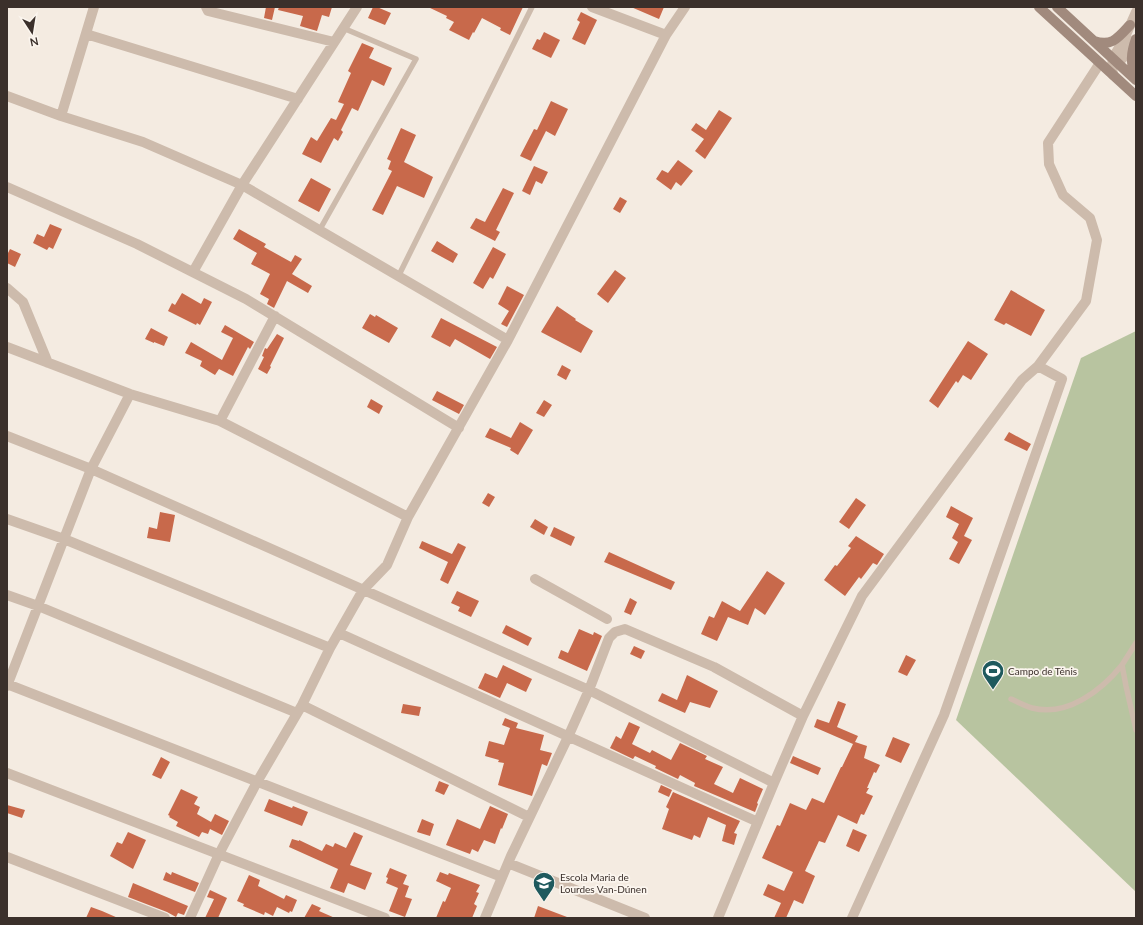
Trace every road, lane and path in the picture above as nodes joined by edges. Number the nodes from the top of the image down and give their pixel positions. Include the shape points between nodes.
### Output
1 (94, 7) edge
2 (206, 7) edge
3 (357, 7) edge
4 (532, 7) edge
5 (592, 7) edge
6 (685, 7) edge
7 (1039, 7) edge
8 (1057, 7) edge
9 (1136, 12) edge
10 (1130, 25) junction
11 (344, 28) junction
12 (86, 34) junction
13 (666, 34) junction
14 (1136, 36) edge
15 (1136, 39) edge
16 (1094, 41) junction
17 (334, 42) junction
18 (1110, 65) junction
19 (1136, 77) edge
20 (1136, 80) edge
21 (7, 96) edge
22 (1136, 96) edge
23 (298, 99) junction
24 (61, 116) junction
25 (242, 185) junction
26 (7, 187) edge
27 (319, 231) junction
28 (193, 272) junction
29 (398, 276) junction
30 (7, 288) edge
31 (275, 316) junction
32 (508, 340) junction
33 (7, 347) edge
34 (48, 363) junction
35 (1038, 366) junction
36 (130, 394) junction
37 (220, 421) junction
38 (459, 428) junction
39 (7, 436) edge
40 (91, 469) junction
41 (408, 517) junction
42 (7, 519) edge
43 (64, 540) junction
44 (535, 579) dead end
45 (362, 590) junction
46 (7, 595) edge
47 (38, 606) junction
48 (607, 619) dead end
49 (340, 633) junction
50 (1136, 643) edge
51 (330, 648) junction
52 (1122, 665) junction
53 (7, 685) edge
54 (589, 690) junction
55 (1012, 699) dead end
56 (299, 709) junction
57 (803, 716) junction
58 (1136, 730) edge
59 (568, 736) junction
60 (7, 773) edge
61 (257, 782) junction
62 (774, 783) junction
63 (529, 817) junction
64 (758, 822) junction
65 (219, 854) junction
66 (7, 857) edge
67 (508, 863) junction
68 (502, 877) junction
69 (165, 918) edge
70 (190, 918) edge
71 (385, 918) edge
72 (485, 918) edge
73 (644, 918) edge
74 (718, 918) edge
75 (852, 918) edge

1 - 12 street
2 - 17 street via 208,11
3 - 11 street
4 - 29 lane
5 - 13 street
6 - 13 street
7 - 18 street
8 - 16 street
9 - 10 street
10 - 16 street via 1117,40 1102,44
10 - 18 street
11 - 17 street
11 - 27 lane via 416,59
12 - 23 street
12 - 24 street
13 - 32 street
14 - 18 street via 1123,58
15 - 19 street via 1131,58
16 - 18 street
17 - 23 street
18 - 20 street
18 - 22 street
18 - 35 street via 1048,143 1049,164 1062,196 1090,218 1097,240 1086,301
21 - 24 street
23 - 25 street
24 - 25 street via 143,142
25 - 27 street
25 - 28 street
26 - 28 street via 137,244
27 - 29 street
28 - 31 street
29 - 32 street
30 - 34 street via 23,302
31 - 37 street
31 - 38 street
32 - 38 street
33 - 34 street
34 - 36 street
35 - 57 street via 1022,380 862,596
35 - 75 street via 1062,379 944,715
36 - 37 street
36 - 40 street
37 - 41 street
38 - 41 street
39 - 40 street
40 - 43 street
40 - 45 street
41 - 45 street via 387,565
42 - 43 street
43 - 47 street
43 - 51 street
44 - 48 street
45 - 49 street
45 - 54 street
46 - 47 street
47 - 53 street
47 - 56 street
49 - 51 street
49 - 59 street
50 - 52 lane
51 - 56 street
52 - 55 lane via 1097,691 1065,708 1032,708
52 - 58 lane
53 - 61 street
54 - 57 street via 609,638 615,632 625,629 714,667
54 - 59 street
54 - 62 street
56 - 61 street
56 - 63 street
57 - 62 street
59 - 63 street
59 - 64 street
60 - 65 street
61 - 65 street
61 - 68 street
62 - 64 street
63 - 67 street
64 - 74 street
65 - 70 street
65 - 71 street
66 - 69 street
67 - 68 street
67 - 73 street
68 - 72 street

